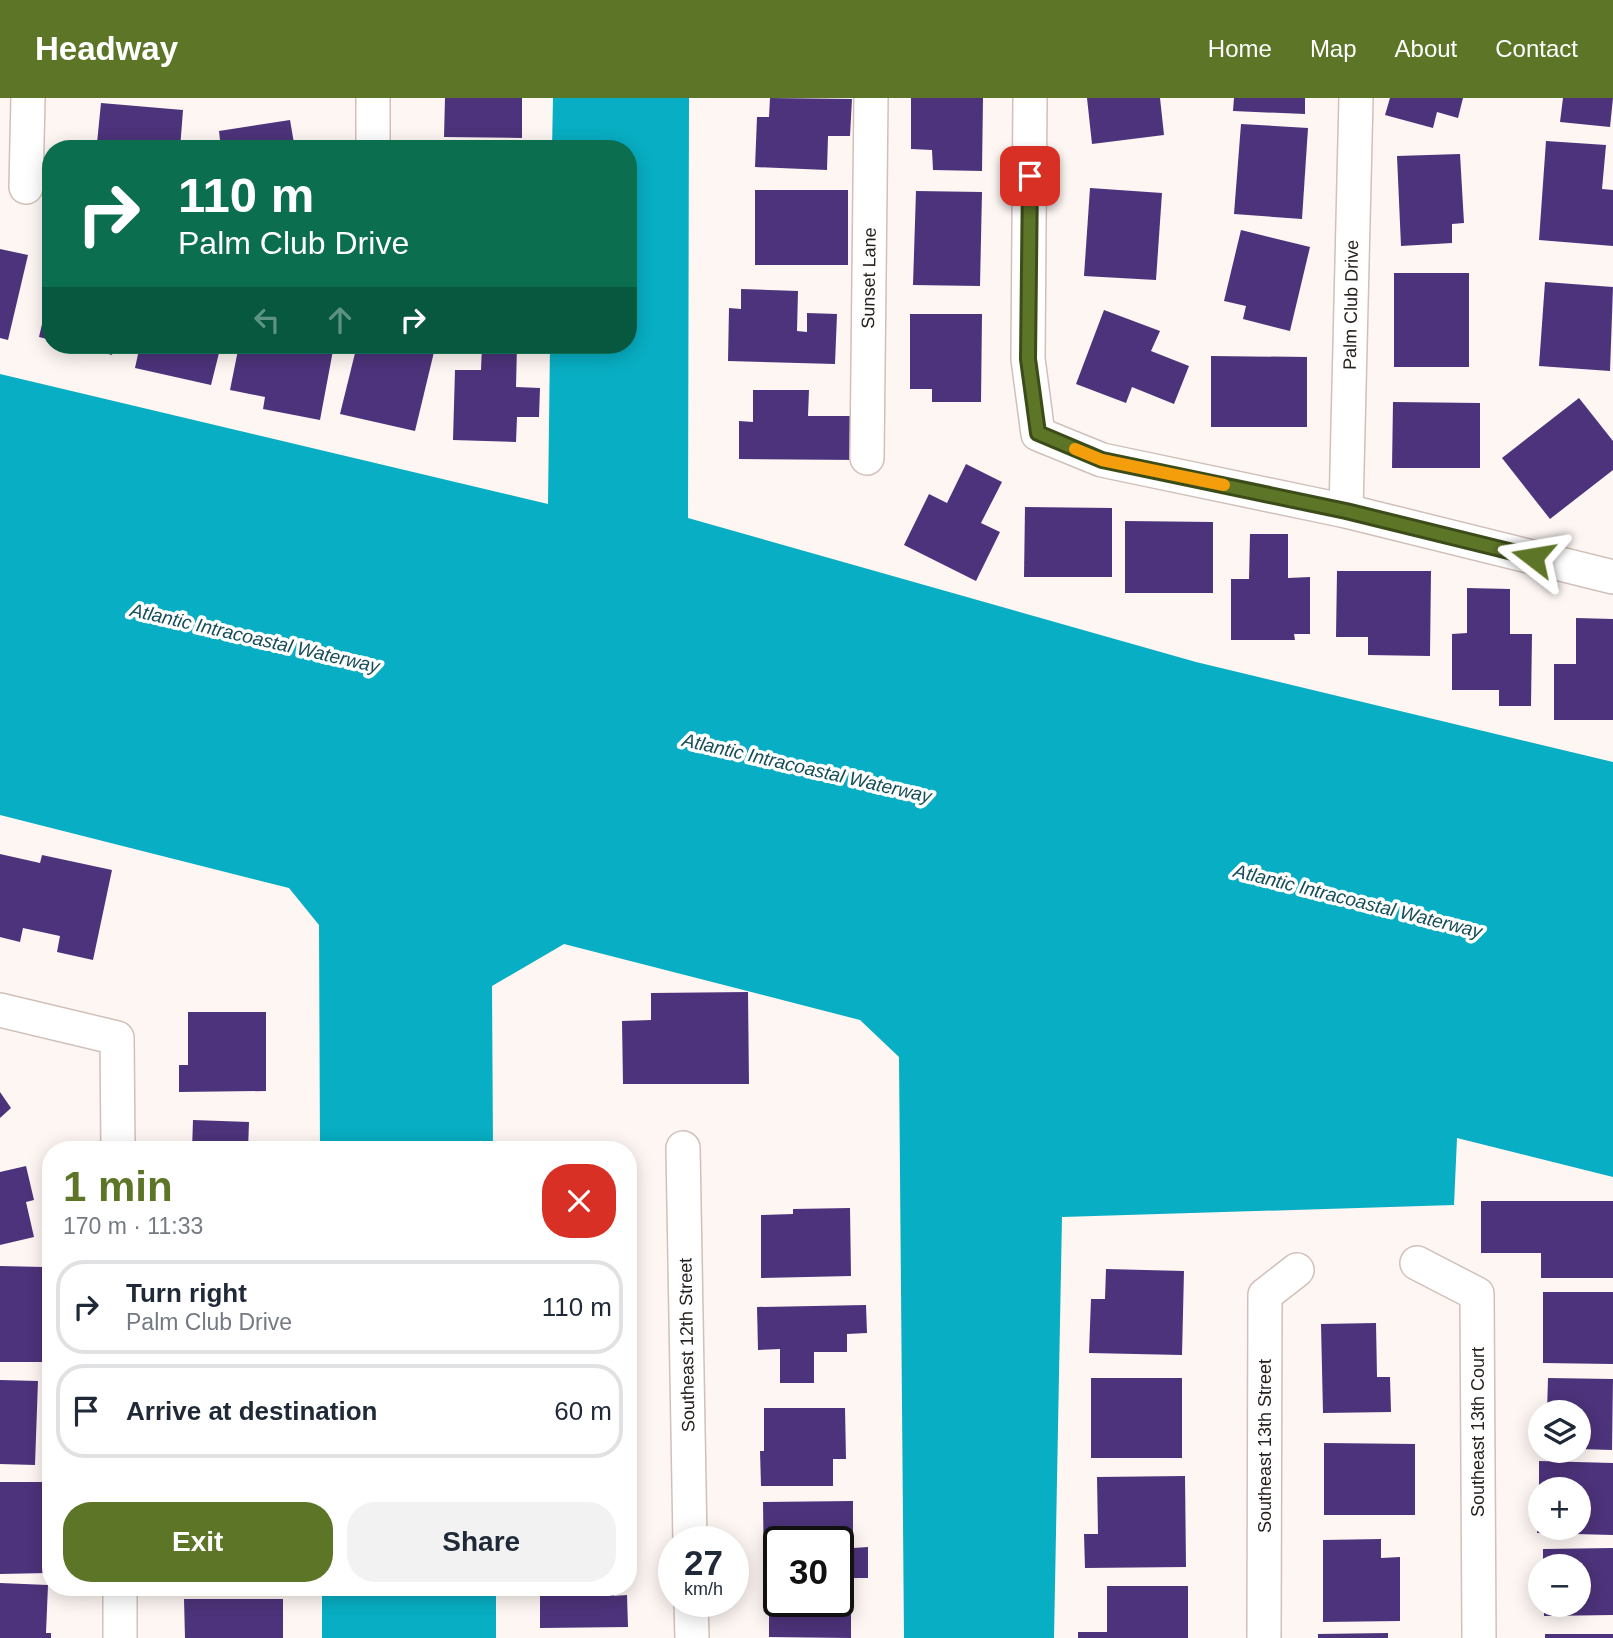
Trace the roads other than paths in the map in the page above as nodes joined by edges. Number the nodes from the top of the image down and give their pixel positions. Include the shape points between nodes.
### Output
1 (28, 98) edge
2 (373, 98) edge
3 (871, 98) edge
4 (1030, 98) edge
5 (1356, 98) edge
6 (373, 140) edge
7 (26, 188) edge
8 (867, 458) dead end
9 (1346, 511) junction
10 (1613, 577) edge
11 (0, 1010) edge
12 (118, 1141) edge
13 (683, 1148) dead end
14 (1417, 1264) dead end
15 (1297, 1270) dead end
16 (690, 1526) edge
17 (120, 1596) edge
18 (691, 1617) edge
19 (120, 1638) edge
20 (692, 1638) edge
21 (1264, 1638) edge
22 (1479, 1638) edge

1 - 7 street
2 - 6 street
3 - 8 street, Sunset Lane
4 - 9 street via 1028,359 1038,433 1102,460
5 - 9 street, Palm Club Drive
9 - 10 street
11 - 12 street via 117,1038
13 - 16 street, Southeast 12th Street
14 - 22 street, Southeast 13th Court via 1477,1294
15 - 21 street, Southeast 13th Street via 1265,1295
17 - 19 street
18 - 20 street

